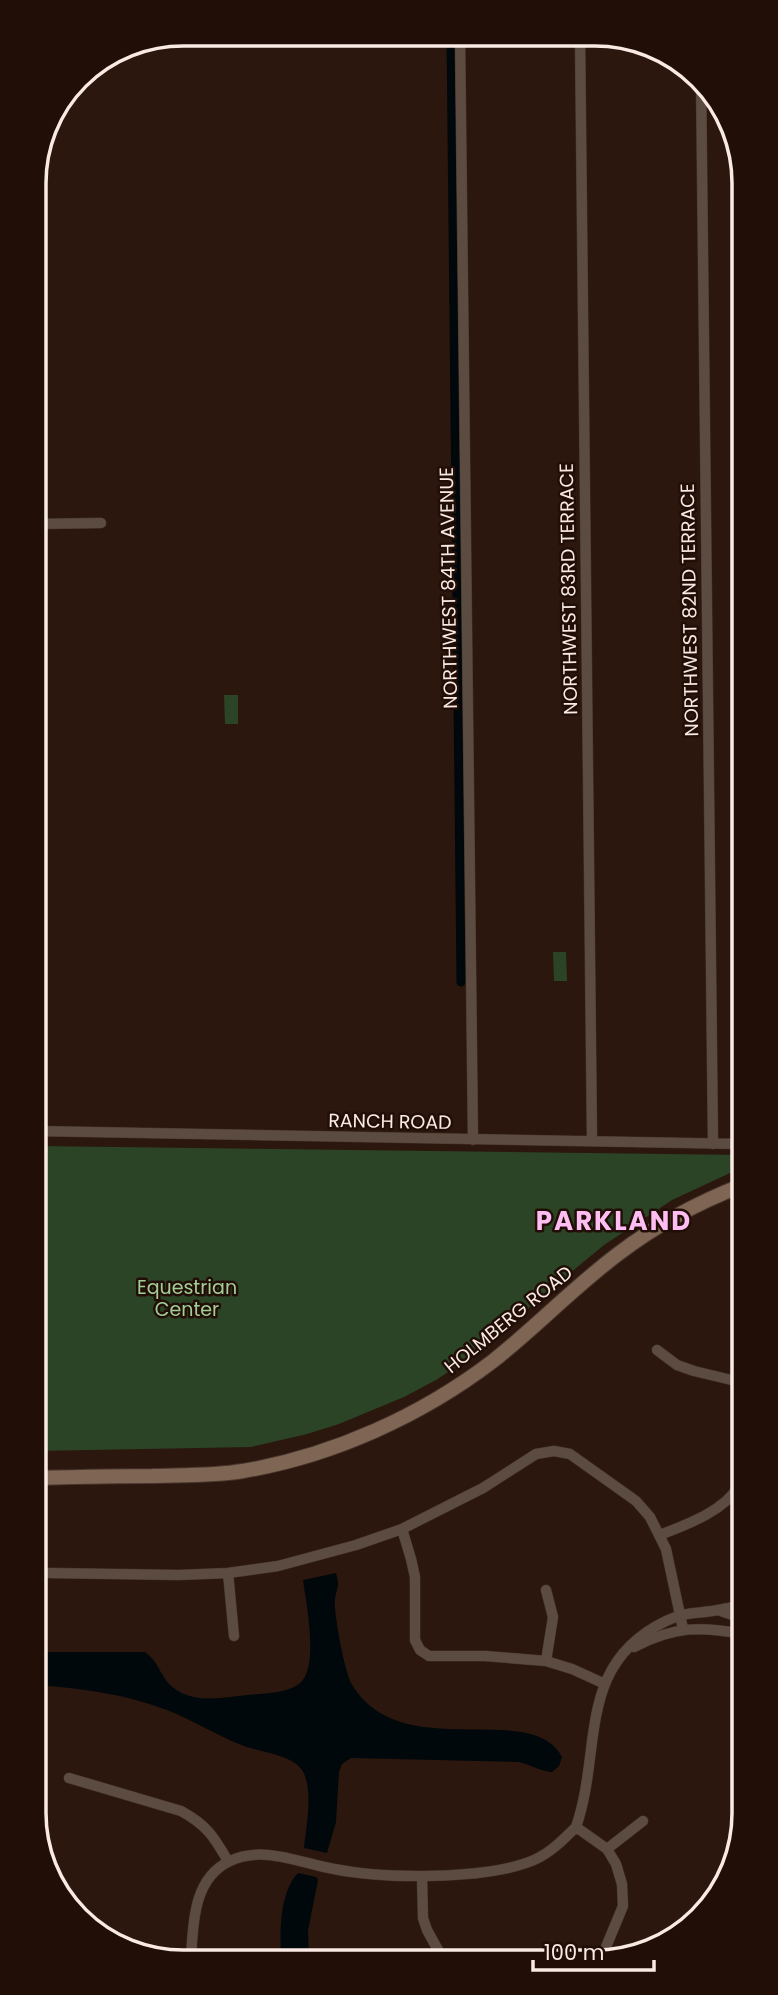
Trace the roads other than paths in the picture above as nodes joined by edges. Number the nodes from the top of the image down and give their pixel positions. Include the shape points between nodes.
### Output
1 (460, 46) edge
2 (580, 46) edge
3 (701, 96) edge
4 (101, 523) dead end
5 (46, 524) edge
6 (46, 1131) edge
7 (473, 1139) junction
8 (592, 1141) junction
9 (713, 1143) junction
10 (732, 1144) edge
11 (732, 1190) edge
12 (657, 1350) dead end
13 (732, 1380) edge
14 (46, 1478) edge
15 (732, 1493) edge
16 (402, 1529) junction
17 (660, 1535) junction
18 (49, 1573) dead end
19 (229, 1573) junction
20 (546, 1590) dead end
21 (732, 1606) edge
22 (717, 1610) junction
23 (681, 1614) junction
24 (732, 1615) edge
25 (732, 1620) edge
26 (683, 1629) junction
27 (730, 1631) joint
28 (234, 1636) dead end
29 (621, 1654) junction
30 (546, 1661) junction
31 (605, 1684) junction
32 (69, 1778) dead end
33 (643, 1821) dead end
34 (576, 1827) junction
35 (607, 1849) junction
36 (229, 1861) junction
37 (422, 1876) junction
38 (605, 1949) edge
39 (191, 1950) edge
40 (438, 1950) dead end

1 - 7 street, NORTHWEST 84TH AVENUE
2 - 8 street, NORTHWEST 83RD TERRACE
3 - 9 street, NORTHWEST 82ND TERRACE
4 - 5 street
6 - 7 street, RANCH ROAD
7 - 8 street, RANCH ROAD
8 - 9 street, RANCH ROAD
9 - 10 street, RANCH ROAD
11 - 14 street, HOLMBERG ROAD via 636,1241 494,1360 387,1426 335,1446 242,1471
12 - 13 street via 677,1365
15 - 17 street via 703,1517
16 - 17 street via 483,1488 536,1454 554,1451 570,1454 636,1501
16 - 19 street via 278,1566
16 - 30 street via 415,1577 415,1640 420,1650 429,1656
17 - 23 street
18 - 19 street
19 - 28 street
20 - 30 street via 552,1617
21 - 22 street
22 - 23 street
22 - 24 street
23 - 26 street
23 - 29 street via 644,1633
25 - 27 street
26 - 27 street
26 - 29 street
29 - 31 street
30 - 31 street
31 - 34 street via 598,1700
32 - 36 street via 181,1811 212,1833
33 - 35 street
34 - 35 street
34 - 37 street via 534,1860 506,1868
35 - 38 street via 622,1884 623,1906
36 - 37 street via 263,1854 336,1870
36 - 39 street via 203,1886 193,1921
37 - 40 street via 423,1918

